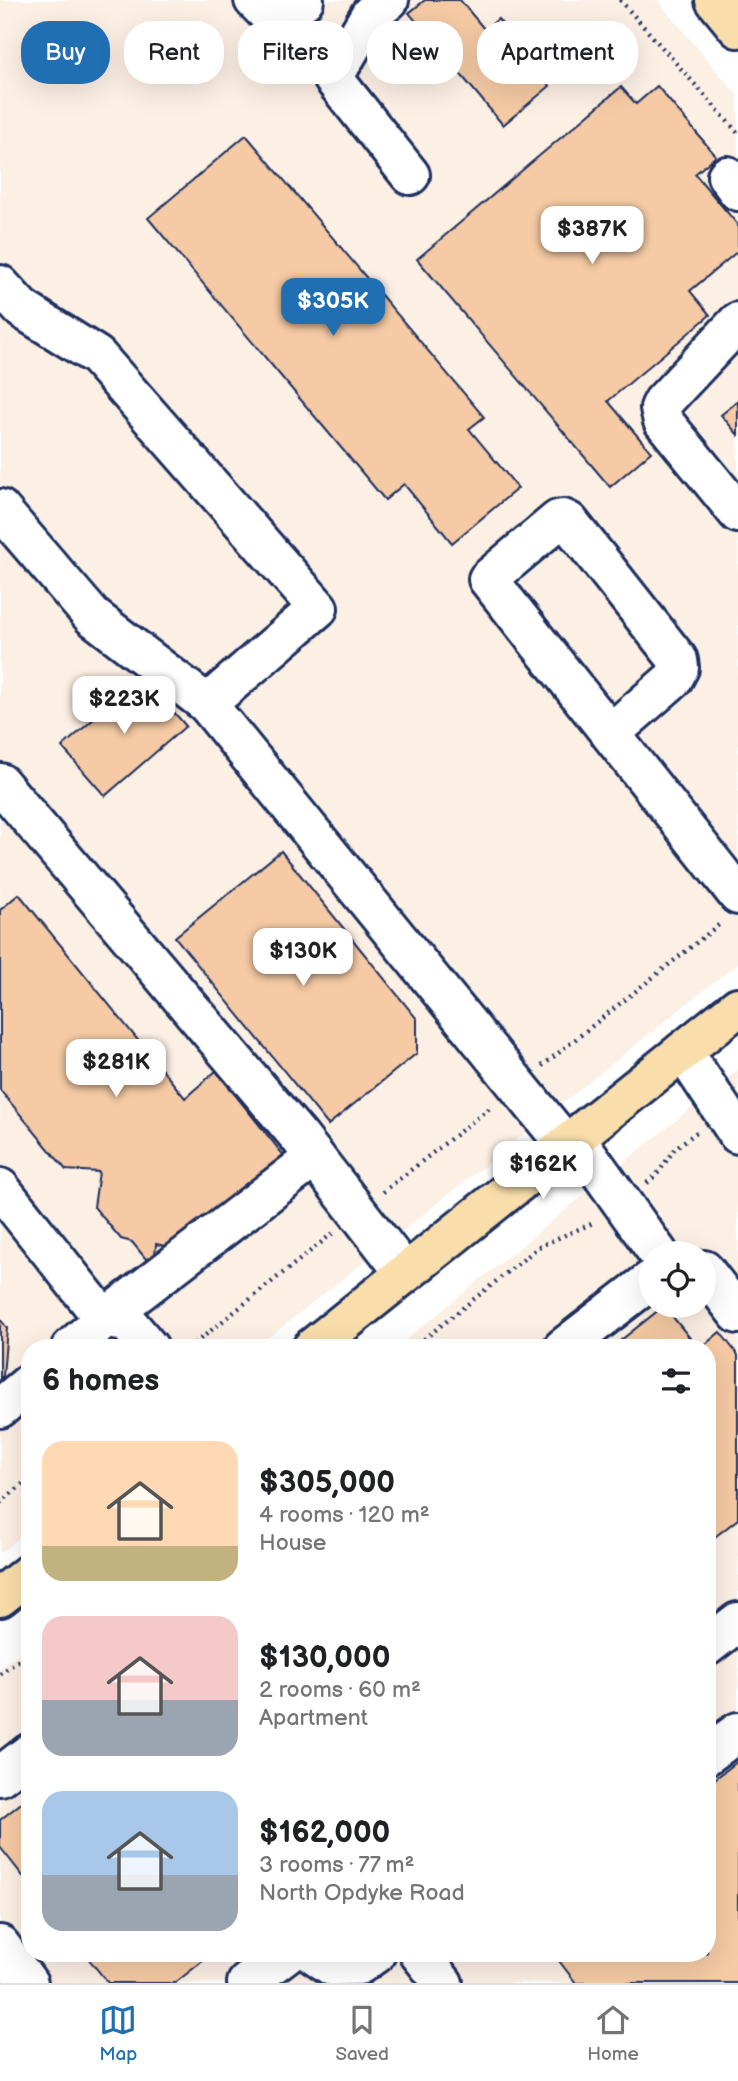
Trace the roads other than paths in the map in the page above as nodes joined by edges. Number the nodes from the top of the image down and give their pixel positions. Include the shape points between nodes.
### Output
1 (254, 0) edge
2 (304, 0) edge
3 (389, 0) edge
4 (715, 0) edge
5 (738, 28) edge
6 (410, 175) dead end
7 (7, 308) edge
8 (738, 322) edge
9 (0, 509) edge
10 (738, 513) edge
11 (207, 704) junction
12 (611, 733) junction
13 (8, 808) edge
14 (734, 905) edge
15 (738, 1007) edge
16 (683, 1051) junction
17 (731, 1123) edge
18 (570, 1141) junction
19 (315, 1157) junction
20 (0, 1188) edge
21 (649, 1241) edge
22 (405, 1273) junction
23 (716, 1286) edge
24 (639, 1289) edge
25 (738, 1314) edge
26 (102, 1333) edge
27 (141, 1339) edge
28 (323, 1339) edge
29 (575, 1339) edge
30 (21, 1390) edge
31 (0, 1408) edge
32 (21, 1580) edge
33 (0, 1597) edge
34 (738, 1622) edge
35 (716, 1639) edge
36 (738, 1732) edge
37 (716, 1748) edge
38 (21, 1760) edge
39 (0, 1776) edge
40 (0, 1945) edge
41 (275, 1962) edge
42 (326, 1962) edge
43 (363, 1962) edge
44 (426, 1962) edge
45 (28, 1983) edge
46 (247, 1983) edge
47 (443, 1983) edge

1 - 2 street via 271,17
3 - 6 street via 370,15 333,78
4 - 5 main road
7 - 11 street via 97,356 318,608
8 - 10 street via 663,402 660,414
9 - 11 street via 92,616
11 - 18 street via 518,1086
12 - 12 street via 488,579 563,519 680,668
12 - 14 street
13 - 19 street
15 - 16 main road
16 - 17 street
16 - 18 main road
18 - 21 street
18 - 22 main road
19 - 22 street
19 - 26 street
20 - 26 street
22 - 28 main road
23 - 25 street
24 - 29 street
26 - 27 street via 127,1322
30 - 31 street
32 - 33 main road
34 - 35 street
36 - 37 street
38 - 39 street
40 - 45 street
41 - 46 street
42 - 43 street via 332,1966
44 - 47 street

